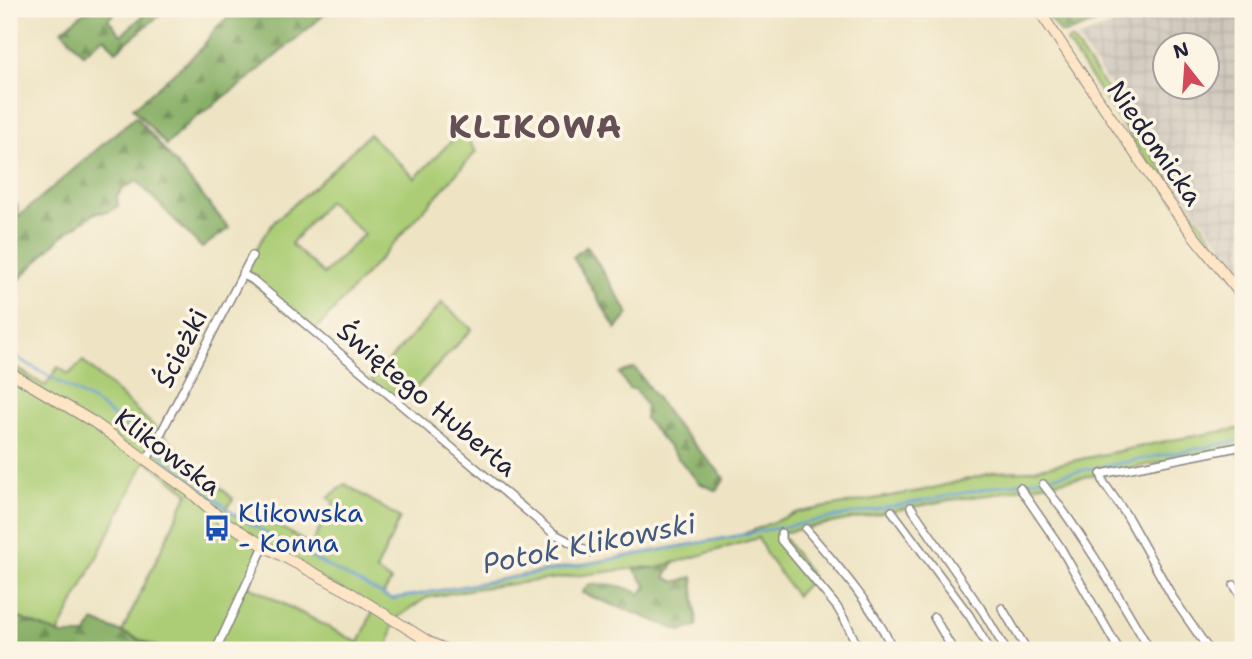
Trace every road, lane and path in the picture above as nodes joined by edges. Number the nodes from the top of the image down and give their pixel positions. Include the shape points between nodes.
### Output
1 (1038, 9) edge
2 (252, 256) dead end
3 (242, 274) junction
4 (1243, 296) edge
5 (9, 372) edge
6 (1243, 446) edge
7 (148, 456) junction
8 (1043, 484) dead end
9 (1020, 488) dead end
10 (911, 507) dead end
11 (892, 510) dead end
12 (806, 529) dead end
13 (781, 533) dead end
14 (264, 546) junction
15 (588, 553) dead end
16 (1234, 585) dead end
17 (1243, 599) edge
18 (1002, 608) dead end
19 (934, 617) dead end
20 (216, 650) edge
21 (446, 650) edge
22 (859, 650) edge
23 (893, 650) edge
24 (953, 650) edge
25 (990, 650) edge
26 (1006, 650) edge
27 (1027, 650) edge
28 (1119, 650) edge
29 (1150, 650) edge
30 (1209, 650) edge

1 - 4 street, Niedomicka via 1159,189
2 - 3 street, Ścieżki
3 - 7 street, Ścieżki
3 - 15 street, Świętego Huberta via 553,533
5 - 7 street, Klikowska
6 - 30 street via 1101,474
7 - 14 street, Klikowska via 224,521
8 - 29 street via 1089,547
9 - 28 street via 1059,545
10 - 26 street
11 - 25 street
12 - 23 street via 853,587
13 - 22 street via 781,540 837,607
14 - 20 street
14 - 21 street, Klikowska
16 - 17 street
18 - 27 street
19 - 24 street

